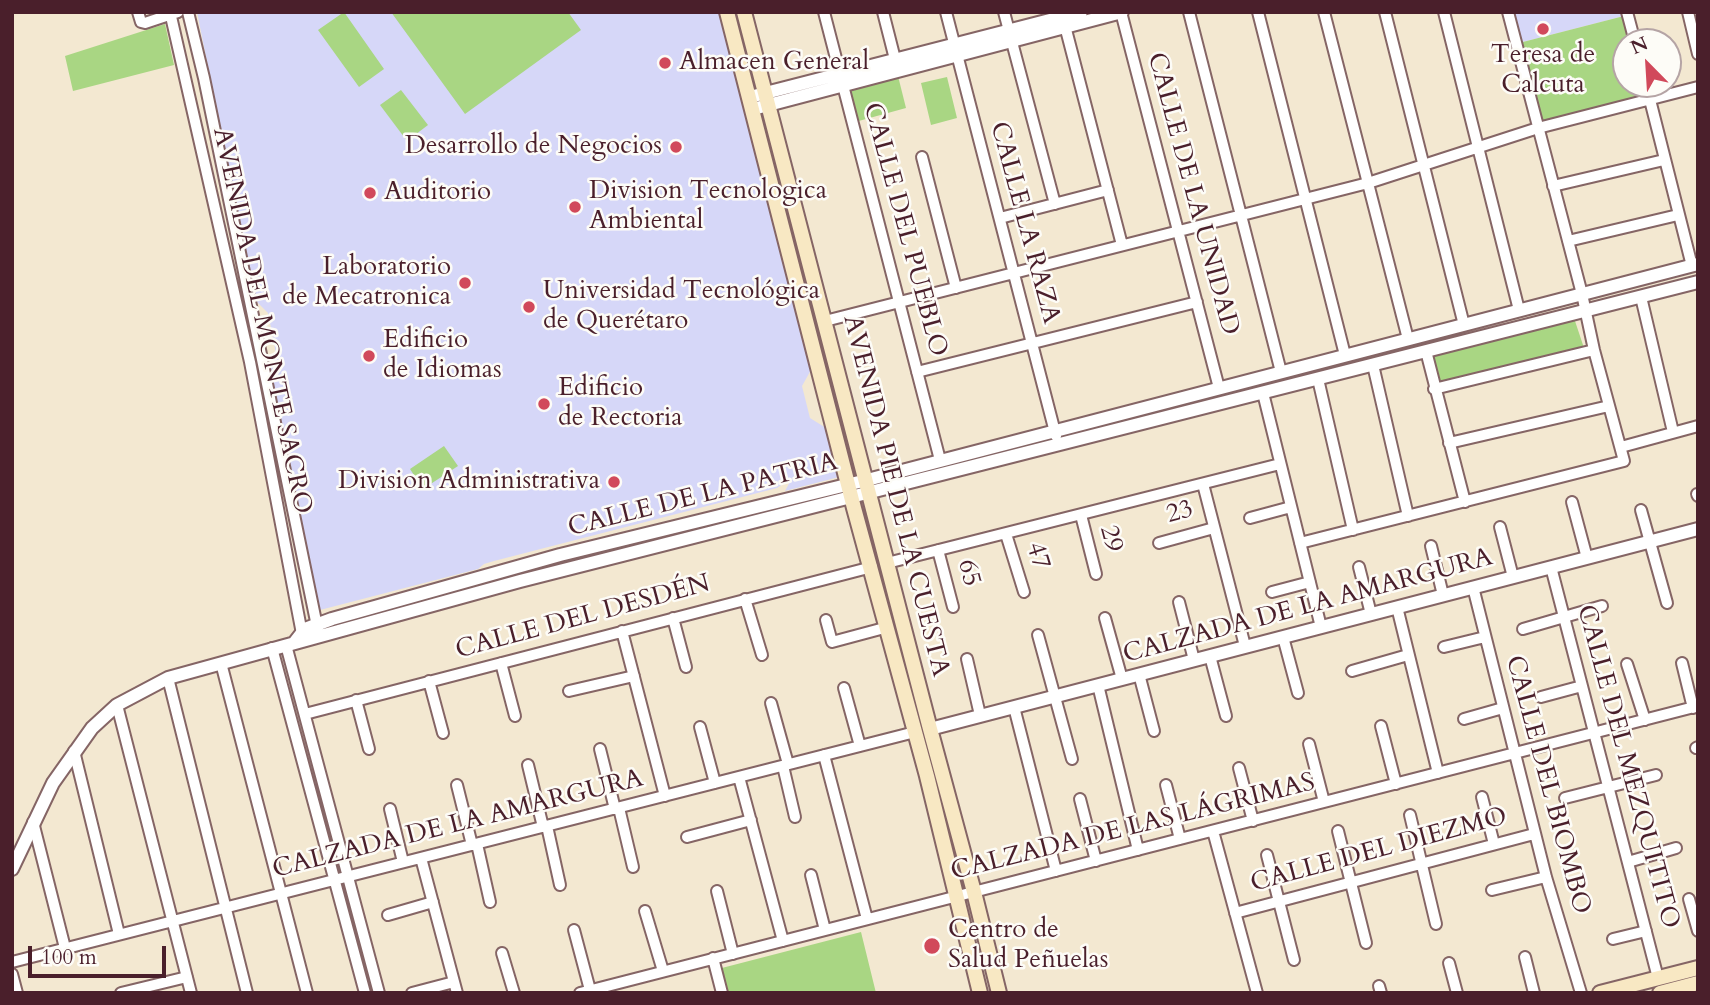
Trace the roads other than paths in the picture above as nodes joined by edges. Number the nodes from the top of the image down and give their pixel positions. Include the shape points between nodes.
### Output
1 (138, 12) edge
2 (188, 12) edge
3 (727, 12) edge
4 (744, 12) edge
5 (824, 12) edge
6 (883, 12) edge
7 (946, 12) edge
8 (1004, 12) edge
9 (1081, 12) edge
10 (1121, 12) edge
11 (1189, 12) edge
12 (1258, 12) edge
13 (1324, 12) edge
14 (1385, 12) edge
15 (1444, 12) edge
16 (1508, 12) edge
17 (1688, 12) edge
18 (173, 13) edge
19 (1064, 19) edge
20 (1010, 37) junction
21 (956, 51) junction
22 (1698, 54) edge
23 (897, 66) junction
24 (842, 80) junction
25 (1650, 98) joint
26 (766, 99) junction
27 (752, 103) junction
28 (1538, 128) junction
29 (1478, 147) junction
30 (922, 157) dead end
31 (1664, 160) junction
32 (1424, 164) junction
33 (1368, 183) junction
34 (1553, 186) junction
35 (1108, 190) junction
36 (1307, 198) junction
37 (1055, 204) junction
38 (1242, 215) junction
39 (1678, 215) junction
40 (1000, 218) junction
41 (1178, 231) junction
42 (1568, 241) junction
43 (1122, 245) junction
44 (1695, 265) edge
45 (1014, 273) junction
46 (1697, 285) edge
47 (956, 288) junction
48 (1582, 294) junction
49 (1641, 296) junction
50 (899, 302) junction
51 (1197, 302) junction
52 (1519, 310) junction
53 (1585, 311) junction
54 (825, 321) junction
55 (1464, 325) junction
56 (1408, 339) junction
57 (1032, 344) junction
58 (1594, 350) junction
59 (1426, 351) junction
60 (1345, 355) junction
61 (1373, 365) junction
62 (917, 372) junction
63 (1281, 372) junction
64 (1318, 379) junction
65 (1219, 388) junction
66 (1434, 389) junction
67 (1263, 393) junction
68 (1609, 406) junction
69 (1698, 426) edge
70 (1055, 430) junction
71 (1673, 432) junction
72 (1449, 443) junction
73 (1059, 445) junction
74 (1620, 447) junction
75 (940, 460) junction
76 (1280, 464) junction
77 (1203, 484) junction
78 (867, 487) junction
79 (850, 491) junction
80 (1465, 502) junction
81 (1572, 502) dead end
82 (1291, 507) junction
83 (1642, 510) dead end
84 (1081, 515) junction
85 (1409, 516) junction
86 (1251, 517) dead end
87 (1500, 527) dead end
88 (1214, 528) junction
89 (1698, 529) edge
90 (1353, 530) junction
91 (1006, 534) junction
92 (1649, 541) junction
93 (1159, 543) dead end
94 (1300, 543) junction
95 (1431, 546) dead end
96 (938, 550) junction
97 (1587, 558) junction
98 (887, 563) junction
99 (872, 567) junction
100 (1359, 567) dead end
101 (1551, 567) junction
102 (1096, 575) dead end
103 (1513, 577) junction
104 (1310, 582) junction
105 (1473, 587) junction
106 (1024, 592) dead end
107 (1272, 592) dead end
108 (1443, 595) junction
109 (746, 599) junction
110 (1179, 602) dead end
111 (1667, 603) dead end
112 (1602, 606) dead end
113 (953, 607) dead end
114 (1396, 607) junction
115 (1371, 614) junction
116 (1564, 617) junction
117 (673, 618) junction
118 (1105, 618) dead end
119 (826, 620) dead end
120 (888, 627) junction
121 (1321, 627) junction
122 (1523, 629) dead end
123 (317, 631) junction
124 (622, 631) junction
125 (1038, 635) dead end
126 (1283, 637) junction
127 (1485, 637) junction
128 (296, 640) junction
129 (1245, 646) junction
130 (1444, 647) dead end
131 (272, 648) junction
132 (762, 655) dead end
133 (1210, 656) junction
134 (1408, 656) junction
135 (967, 659) dead end
136 (1194, 660) junction
137 (221, 663) junction
138 (501, 663) junction
139 (1682, 663) dead end
140 (1627, 664) dead end
141 (685, 667) dead end
142 (1352, 671) dead end
143 (1139, 674) junction
144 (634, 676) junction
145 (168, 678) junction
146 (1122, 678) junction
147 (429, 681) junction
148 (1098, 685) junction
149 (1582, 687) junction
150 (844, 688) dead end
151 (569, 691) dead end
152 (1298, 693) dead end
153 (1054, 696) junction
154 (1541, 697) dead end
155 (356, 700) junction
156 (771, 703) dead end
157 (117, 705) junction
158 (1014, 706) junction
159 (1695, 707) edge
160 (1503, 708) junction
161 (305, 714) junction
162 (980, 715) junction
163 (515, 716) dead end
164 (1226, 716) dead end
165 (1464, 719) dead end
166 (1645, 720) junction
167 (1381, 726) dead end
168 (700, 727) dead end
169 (930, 729) junction
170 (1154, 731) dead end
171 (915, 732) junction
172 (443, 733) dead end
173 (1594, 733) junction
174 (1309, 744) dead end
175 (860, 746) junction
176 (369, 749) dead end
177 (600, 749) dead end
178 (74, 751) junction
179 (1513, 754) junction
180 (824, 755) junction
181 (1072, 759) dead end
182 (528, 765) dead end
183 (785, 765) junction
184 (1239, 768) dead end
185 (1438, 773) junction
186 (1657, 775) dead end
187 (739, 777) junction
188 (715, 783) junction
189 (1396, 784) junction
190 (457, 785) dead end
191 (1166, 785) dead end
192 (1608, 787) junction
193 (665, 796) junction
194 (1482, 797) dead end
195 (1565, 798) dead end
196 (1080, 799) dead end
197 (1324, 802) junction
198 (617, 808) junction
199 (390, 809) dead end
200 (1410, 816) dead end
201 (795, 817) dead end
202 (751, 820) junction
203 (1253, 821) junction
204 (33, 822) junction
205 (545, 827) junction
206 (1213, 831) junction
207 (1338, 831) dead end
208 (1534, 834) junction
209 (687, 837) dead end
210 (1180, 839) junction
211 (1494, 844) junction
212 (474, 845) junction
213 (1676, 848) dead end
214 (1138, 850) junction
215 (1267, 855) dead end
216 (422, 858) junction
217 (1096, 861) junction
218 (403, 862) junction
219 (1628, 862) junction
220 (1422, 863) junction
221 (633, 867) dead end
222 (12, 869) edge
223 (1056, 871) junction
224 (347, 875) junction
225 (811, 875) dead end
226 (1546, 877) junction
227 (334, 878) junction
228 (1350, 883) junction
229 (560, 885) dead end
230 (1492, 890) dead end
231 (717, 891) dead end
232 (974, 892) junction
233 (280, 893) junction
234 (957, 897) junction
235 (1689, 899) dead end
236 (433, 902) junction
237 (490, 902) dead end
238 (1279, 902) junction
239 (225, 907) junction
240 (645, 911) dead end
241 (1235, 913) junction
242 (388, 915) dead end
243 (867, 919) junction
244 (173, 921) junction
245 (1436, 923) dead end
246 (574, 930) dead end
247 (825, 930) junction
248 (1646, 930) junction
249 (1698, 931) edge
250 (119, 934) junction
251 (1613, 939) dead end
252 (783, 941) junction
253 (1366, 943) dead end
254 (65, 948) junction
255 (502, 953) dead end
256 (733, 954) junction
257 (1525, 957) dead end
258 (713, 958) junction
259 (1293, 960) dead end
260 (12, 962) edge
261 (1449, 963) dead end
262 (1698, 968) edge
263 (663, 971) junction
264 (12, 974) edge
265 (187, 977) junction
266 (1698, 983) edge
267 (1659, 986) edge
268 (455, 987) edge
269 (134, 991) edge
270 (585, 991) edge
271 (17, 993) edge
272 (121, 993) edge
273 (191, 993) edge
274 (247, 993) edge
275 (307, 993) edge
276 (365, 993) edge
277 (379, 993) edge
278 (412, 993) edge
279 (514, 993) edge
280 (722, 993) edge
281 (980, 993) edge
282 (999, 993) edge
283 (1256, 993) edge
284 (1457, 993) edge
285 (1534, 993) edge
286 (1580, 993) edge
287 (1600, 993) edge

1 - 18 street via 145,23
2 - 123 street, AVENIDA DEL MONTE SACRO
3 - 27 main road, AVENIDA PIE DE LA CUESTA
4 - 26 main road, AVENIDA PIE DE LA CUESTA
5 - 24 street, CALLE DEL PUEBLO
6 - 23 street
7 - 21 street, CALLE LA RAZA
8 - 20 street
9 - 19 street
10 - 19 street
10 - 41 street, CALLE DE LA UNIDAD
11 - 38 street
12 - 36 street
13 - 33 street
14 - 32 street
15 - 29 street
16 - 28 street
17 - 22 street
18 - 128 street, AVENIDA DEL MONTE SACRO via 250,362
19 - 20 street
19 - 35 street
20 - 21 street
20 - 37 street
21 - 23 street
21 - 40 street, CALLE LA RAZA
23 - 24 street
24 - 26 street
24 - 50 street, CALLE DEL PUEBLO
25 - 28 street
25 - 31 street
26 - 27 street
26 - 54 main road, AVENIDA PIE DE LA CUESTA
27 - 79 main road, AVENIDA PIE DE LA CUESTA
28 - 29 street
28 - 34 street
29 - 32 street
29 - 52 street
30 - 47 street
31 - 34 street
31 - 39 street
32 - 33 street
32 - 55 street
33 - 36 street
33 - 56 street
34 - 42 street
35 - 37 street
35 - 43 street
36 - 38 street
36 - 60 street
37 - 40 street
38 - 41 street
38 - 63 street
39 - 42 street
39 - 44 street
40 - 45 street, CALLE LA RAZA
41 - 43 street
41 - 51 street, CALLE DE LA UNIDAD
42 - 48 street
43 - 45 street
44 - 48 street, CALLE DE LA PATRIA
45 - 47 street
45 - 57 street, CALLE LA RAZA
46 - 49 street, CALLE DE LA PATRIA
47 - 50 street
48 - 52 street, CALLE DE LA PATRIA
48 - 53 street
49 - 53 street, CALLE DE LA PATRIA
49 - 71 street
50 - 54 street
50 - 62 street, CALLE DEL PUEBLO
51 - 57 street
51 - 65 street, CALLE DE LA UNIDAD
52 - 55 street, CALLE DE LA PATRIA
53 - 58 street
53 - 59 street, CALLE DE LA PATRIA
54 - 78 main road, AVENIDA PIE DE LA CUESTA
55 - 56 street, CALLE DE LA PATRIA
56 - 60 street, CALLE DE LA PATRIA
57 - 62 street
57 - 70 street, CALLE LA RAZA
58 - 66 street
58 - 68 street
59 - 61 street, CALLE DE LA PATRIA
59 - 66 street
60 - 63 street, CALLE DE LA PATRIA
61 - 64 street, CALLE DE LA PATRIA
61 - 85 street
62 - 75 street, CALLE DEL PUEBLO
63 - 65 street, CALLE DE LA PATRIA
64 - 67 street, CALLE DE LA PATRIA
64 - 90 street
65 - 70 street, CALLE DE LA PATRIA
66 - 72 street
67 - 73 street, CALLE DE LA PATRIA
67 - 76 street
68 - 72 street
68 - 74 street
69 - 71 street
70 - 73 street, CALLE LA RAZA
70 - 75 street, CALLE DE LA PATRIA
71 - 74 street
72 - 80 street
73 - 78 street, CALLE DE LA PATRIA
74 - 80 street via 1625,461
75 - 78 street, CALLE DE LA PATRIA
76 - 77 street
76 - 82 street
77 - 84 street
77 - 88 street
78 - 79 street, CALLE DE LA PATRIA
78 - 98 main road, AVENIDA PIE DE LA CUESTA
79 - 99 main road, AVENIDA PIE DE LA CUESTA
79 - 123 street, CALLE DE LA PATRIA
80 - 85 street
81 - 97 street
82 - 86 street
82 - 94 street
83 - 92 street
84 - 91 street
84 - 102 street, 29
85 - 90 street
87 - 103 street
88 - 93 street, 23
88 - 129 street
89 - 92 street, CALZADA DE LA AMARGURA
90 - 94 street
91 - 96 street
91 - 106 street, 47
92 - 97 street, CALZADA DE LA AMARGURA
92 - 111 street
94 - 104 street
95 - 108 street
96 - 98 street
96 - 113 street, 65
97 - 101 street, CALZADA DE LA AMARGURA
98 - 169 main road, AVENIDA PIE DE LA CUESTA
99 - 109 street, CALLE DEL DESDÉN
99 - 120 main road, AVENIDA PIE DE LA CUESTA
100 - 115 street
101 - 103 street, CALZADA DE LA AMARGURA
101 - 116 street, CALLE DEL MEZQUITITO
103 - 105 street, CALZADA DE LA AMARGURA
104 - 107 street
104 - 121 street
105 - 108 street, CALZADA DE LA AMARGURA
105 - 127 street, CALLE DEL BIOMBO
108 - 114 street, CALZADA DE LA AMARGURA
109 - 117 street, CALLE DEL DESDÉN
109 - 132 street
110 - 136 street
112 - 116 street
114 - 115 street, CALZADA DE LA AMARGURA
114 - 134 street
115 - 121 street, CALZADA DE LA AMARGURA
116 - 122 street
116 - 149 street, CALLE DEL MEZQUITITO
117 - 124 street, CALLE DEL DESDÉN
117 - 141 street
118 - 146 street
119 - 120 street via 832,642
120 - 171 main road, AVENIDA PIE DE LA CUESTA
121 - 126 street, CALZADA DE LA AMARGURA
123 - 128 street, CALLE DE LA PATRIA
124 - 138 street, CALLE DEL DESDÉN
124 - 144 street
125 - 153 street
126 - 129 street, CALZADA DE LA AMARGURA
126 - 152 street
127 - 130 street
127 - 160 street, CALLE DEL BIOMBO
128 - 131 street, CALLE DE LA PATRIA
128 - 161 street, AVENIDA DEL MONTE SACRO
129 - 133 street, CALZADA DE LA AMARGURA
131 - 137 street, CALLE DE LA PATRIA
131 - 227 street
133 - 136 street, CALZADA DE LA AMARGURA
133 - 164 street
134 - 142 street
134 - 185 street
135 - 162 street
136 - 143 street, CALZADA DE LA AMARGURA
137 - 145 street, CALLE DE LA PATRIA
137 - 233 street
138 - 147 street, CALLE DEL DESDÉN
138 - 163 street
139 - 159 street
140 - 166 street
143 - 146 street, CALZADA DE LA AMARGURA
143 - 170 street
144 - 151 street
144 - 193 street
145 - 157 street, CALLE DE LA PATRIA
145 - 239 street
146 - 148 street, CALZADA DE LA AMARGURA
147 - 155 street, CALLE DEL DESDÉN
147 - 172 street
148 - 153 street, CALZADA DE LA AMARGURA
148 - 214 street
149 - 154 street
149 - 173 street, CALLE DEL MEZQUITITO
150 - 175 street
153 - 158 street, CALZADA DE LA AMARGURA
153 - 181 street
155 - 161 street, CALLE DEL DESDÉN
155 - 176 street
156 - 183 street
157 - 178 street, CALLE DE LA PATRIA
157 - 244 street
158 - 162 street, CALZADA DE LA AMARGURA
158 - 223 street
159 - 166 street, CALZADA DE LAS LÁGRIMAS
160 - 165 street
160 - 179 street, CALLE DEL BIOMBO
161 - 224 street, AVENIDA DEL MONTE SACRO
162 - 169 street, CALZADA DE LA AMARGURA
166 - 173 street, CALZADA DE LAS LÁGRIMAS
167 - 189 street
168 - 188 street
169 - 232 main road, AVENIDA PIE DE LA CUESTA
171 - 175 street, CALZADA DE LA AMARGURA
171 - 234 main road, AVENIDA PIE DE LA CUESTA
173 - 179 street, CALZADA DE LAS LÁGRIMAS
173 - 192 street, CALLE DEL MEZQUITITO
174 - 197 street
175 - 180 street, CALZADA DE LA AMARGURA
177 - 198 street
178 - 204 street, CALLE DE LA PATRIA
178 - 250 street
179 - 185 street, CALZADA DE LAS LÁGRIMAS
179 - 208 street, CALLE DEL BIOMBO
180 - 183 street, CALZADA DE LA AMARGURA
180 - 243 street
182 - 205 street
183 - 187 street, CALZADA DE LA AMARGURA
183 - 201 street
184 - 203 street
185 - 189 street, CALZADA DE LAS LÁGRIMAS
186 - 192 street
187 - 188 street, CALZADA DE LA AMARGURA
187 - 202 street
188 - 193 street, CALZADA DE LA AMARGURA
189 - 197 street, CALZADA DE LAS LÁGRIMAS
190 - 212 street
191 - 210 street
192 - 195 street
192 - 219 street, CALLE DEL MEZQUITITO
193 - 198 street, CALZADA DE LA AMARGURA
194 - 211 street
196 - 217 street
197 - 203 street, CALZADA DE LAS LÁGRIMAS
198 - 205 street, CALZADA DE LA AMARGURA
198 - 221 street
199 - 218 street
200 - 220 street
202 - 209 street
202 - 252 street
203 - 206 street, CALZADA DE LAS LÁGRIMAS
204 - 222 street, CALLE DE LA PATRIA
204 - 254 street
205 - 212 street, CALZADA DE LA AMARGURA
205 - 229 street
206 - 210 street, CALZADA DE LAS LÁGRIMAS
206 - 241 street
207 - 228 street
208 - 211 street, CALLE DEL DIEZMO
208 - 226 street, CALLE DEL BIOMBO
210 - 214 street, CALZADA DE LAS LÁGRIMAS
211 - 220 street, CALLE DEL DIEZMO
212 - 216 street, CALZADA DE LA AMARGURA
212 - 237 street
213 - 219 street
214 - 217 street, CALZADA DE LAS LÁGRIMAS
215 - 238 street
216 - 218 street, CALZADA DE LA AMARGURA
216 - 236 street
217 - 223 street, CALZADA DE LAS LÁGRIMAS
218 - 224 street, CALZADA DE LA AMARGURA
219 - 248 street, CALLE DEL MEZQUITITO
220 - 228 street, CALLE DEL DIEZMO
220 - 245 street
223 - 232 street, CALZADA DE LAS LÁGRIMAS
224 - 227 street, CALZADA DE LA AMARGURA
224 - 277 street, AVENIDA DEL MONTE SACRO
225 - 247 street
226 - 230 street
226 - 286 street, CALLE DEL BIOMBO
227 - 233 street, CALZADA DE LA AMARGURA
227 - 276 street
228 - 238 street, CALLE DEL DIEZMO
228 - 253 street
231 - 256 street
232 - 234 street, CALZADA DE LAS LÁGRIMAS
232 - 282 main road, AVENIDA PIE DE LA CUESTA
233 - 239 street, CALZADA DE LA AMARGURA
233 - 275 street
234 - 243 street, CALZADA DE LAS LÁGRIMAS
234 - 281 main road, AVENIDA PIE DE LA CUESTA
235 - 249 street
236 - 242 street
236 - 268 street
238 - 241 street, CALLE DEL DIEZMO
238 - 259 street
239 - 244 street, CALZADA DE LA AMARGURA
239 - 274 street
240 - 263 street
241 - 283 street
243 - 247 street, CALZADA DE LAS LÁGRIMAS
244 - 250 street, CALZADA DE LA AMARGURA
244 - 265 street
246 - 270 street
247 - 252 street, CALZADA DE LAS LÁGRIMAS
248 - 251 street
248 - 267 street, CALLE DEL MEZQUITITO
250 - 254 street, CALZADA DE LA AMARGURA
252 - 256 street, CALZADA DE LAS LÁGRIMAS
254 - 260 street, CALZADA DE LA AMARGURA
255 - 279 street
256 - 258 street, CALZADA DE LAS LÁGRIMAS
257 - 285 street
258 - 263 street, CALZADA DE LAS LÁGRIMAS
258 - 280 street
261 - 284 street
262 - 267 main road
263 - 270 street, CALZADA DE LAS LÁGRIMAS
264 - 271 street
265 - 269 street
265 - 273 street
266 - 267 main road
267 - 287 main road
268 - 278 street
269 - 272 street

